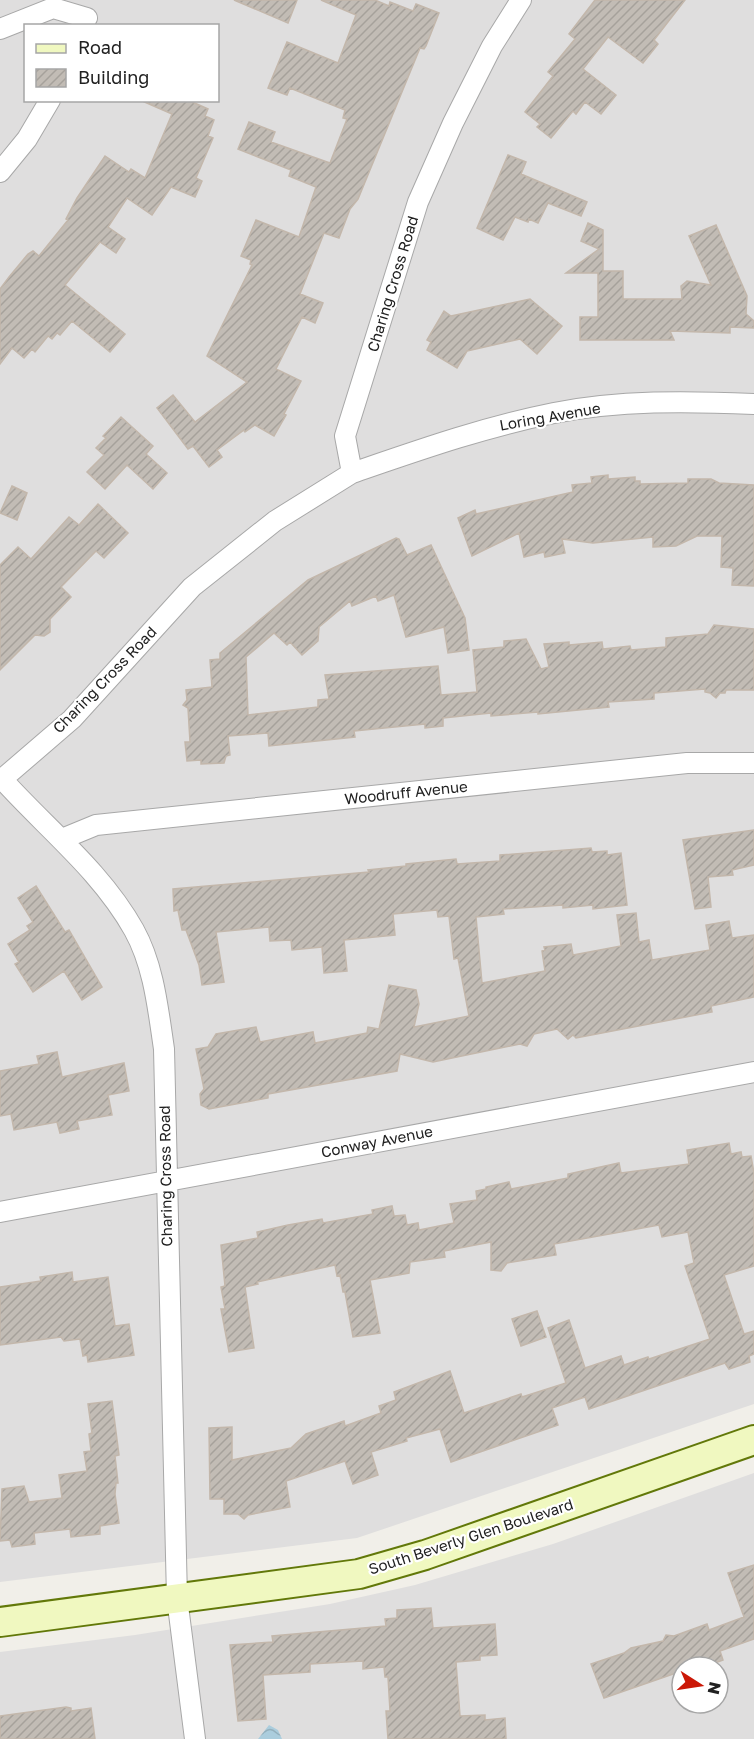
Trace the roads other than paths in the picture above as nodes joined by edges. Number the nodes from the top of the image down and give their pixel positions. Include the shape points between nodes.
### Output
1 (521, 0) edge
2 (88, 14) edge
3 (0, 29) edge
4 (49, 102) edge
5 (0, 172) edge
6 (754, 404) edge
7 (352, 473) junction
8 (754, 763) edge
9 (1, 780) edge
10 (62, 839) junction
11 (754, 1072) edge
12 (166, 1182) junction
13 (0, 1212) edge
14 (754, 1440) edge
15 (177, 1598) junction
16 (0, 1622) edge
17 (195, 1739) edge

1 - 7 street, Charing Cross Road via 492,46 418,202 345,436
2 - 3 street via 53,9
4 - 5 street via 27,139
6 - 7 street, Loring Avenue via 691,401 556,412 473,431
7 - 9 street, Charing Cross Road via 275,521 192,587 72,719
8 - 10 street, Woodruff Avenue via 687,764 96,825
9 - 10 street, Charing Cross Road
10 - 12 street, Charing Cross Road via 99,880 134,931 147,962 164,1049
11 - 12 street, Conway Avenue
12 - 13 street, Conway Avenue
12 - 15 street, Charing Cross Road
14 - 15 main road, South Beverly Glen Boulevard via 425,1555 359,1574
15 - 16 main road, South Beverly Glen Boulevard
15 - 17 street, Charing Cross Road

